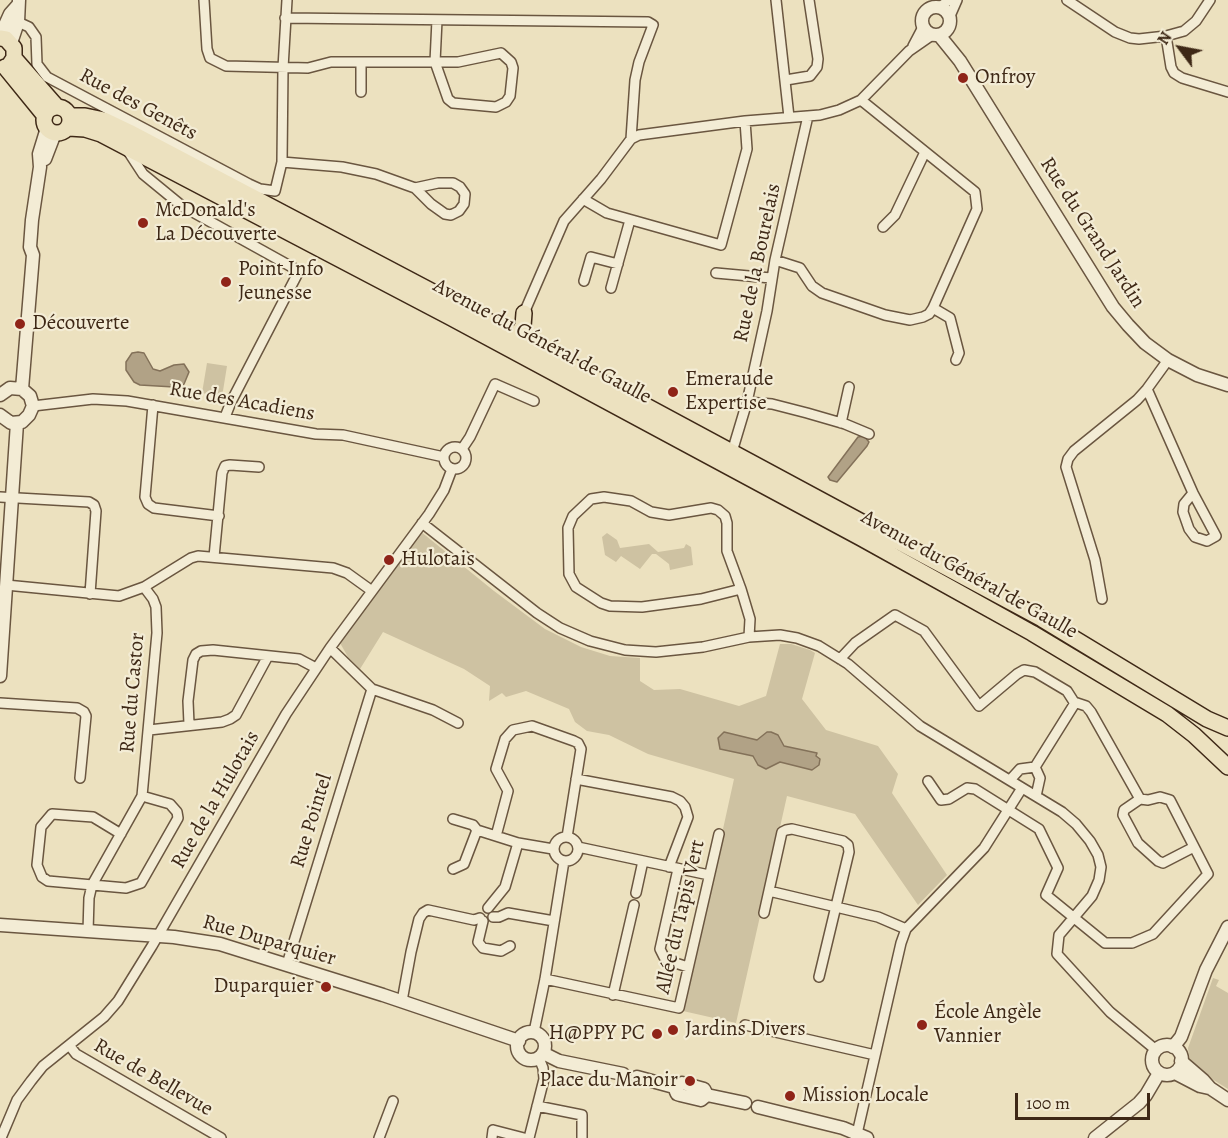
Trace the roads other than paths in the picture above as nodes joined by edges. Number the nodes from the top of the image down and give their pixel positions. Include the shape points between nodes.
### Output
1 (204, 0) edge
2 (287, 0) edge
3 (776, 0) edge
4 (809, 0) edge
5 (920, 0) edge
6 (957, 0) edge
7 (1067, 0) edge
8 (1210, 0) edge
9 (19, 3) edge
10 (943, 9) edge
11 (924, 14) junction
12 (285, 18) junction
13 (437, 20) junction
14 (18, 22) junction
15 (932, 32) junction
16 (1166, 36) junction
17 (5, 52) edge
18 (960, 61) junction
19 (361, 62) junction
20 (435, 62) junction
21 (283, 68) junction
22 (786, 80) junction
23 (361, 92) dead end
24 (1228, 92) edge
25 (861, 100) junction
26 (808, 116) junction
27 (789, 117) junction
28 (57, 121) junction
29 (745, 121) junction
30 (631, 139) junction
31 (125, 147) junction
32 (925, 152) junction
33 (282, 162) junction
34 (416, 188) junction
35 (583, 199) junction
36 (630, 220) junction
37 (883, 227) dead end
38 (775, 260) junction
39 (618, 264) junction
40 (716, 273) dead end
41 (771, 278) junction
42 (585, 281) dead end
43 (611, 288) dead end
44 (933, 308) junction
45 (524, 313) joint
46 (508, 333) junction
47 (488, 337) junction
48 (956, 360) dead end
49 (1168, 360) junction
50 (1228, 385) edge
51 (849, 387) dead end
52 (22, 389) junction
53 (1147, 389) junction
54 (0, 395) edge
55 (534, 401) dead end
56 (747, 402) junction
57 (153, 405) junction
58 (33, 406) junction
59 (0, 415) edge
60 (225, 417) junction
61 (17, 423) junction
62 (841, 423) junction
63 (869, 434) dead end
64 (462, 449) junction
65 (732, 452) junction
66 (444, 457) junction
67 (260, 467) dead end
68 (452, 469) junction
69 (1193, 493) junction
70 (6, 498) edge
71 (219, 516) junction
72 (422, 523) junction
73 (214, 557) junction
74 (6, 585) junction
75 (144, 587) junction
76 (741, 589) junction
77 (372, 591) junction
78 (90, 594) junction
79 (1102, 599) dead end
80 (2, 630) edge
81 (749, 637) junction
82 (330, 648) junction
83 (268, 656) junction
84 (840, 659) junction
85 (316, 668) junction
86 (0, 676) edge
87 (372, 688) junction
88 (0, 703) edge
89 (1075, 703) junction
90 (458, 723) dead end
91 (189, 724) junction
92 (1228, 728) edge
93 (149, 730) junction
94 (1035, 767) junction
95 (1228, 767) edge
96 (80, 778) dead end
97 (576, 779) junction
98 (1010, 780) junction
99 (928, 781) dead end
100 (1022, 788) junction
101 (142, 796) junction
102 (1036, 796) junction
103 (1140, 799) junction
104 (1008, 810) junction
105 (453, 819) dead end
106 (477, 830) junction
107 (122, 834) junction
108 (719, 834) dead end
109 (496, 836) junction
110 (567, 837) junction
111 (518, 843) junction
112 (578, 847) junction
113 (1194, 847) junction
114 (553, 849) junction
115 (564, 861) junction
116 (643, 861) junction
117 (674, 868) junction
118 (453, 869) dead end
119 (709, 875) junction
120 (92, 885) junction
121 (769, 891) junction
122 (636, 893) dead end
123 (633, 905) dead end
124 (836, 908) junction
125 (764, 913) dead end
126 (486, 916) junction
127 (1072, 918) junction
128 (554, 921) junction
129 (0, 925) edge
130 (1228, 927) edge
131 (906, 929) junction
132 (88, 932) junction
133 (158, 936) junction
134 (510, 946) dead end
135 (287, 964) junction
136 (688, 967) junction
137 (819, 977) dead end
138 (545, 979) junction
139 (613, 994) junction
140 (402, 1001) junction
141 (745, 1025) dead end
142 (534, 1032) junction
143 (519, 1041) junction
144 (69, 1045) junction
145 (1173, 1047) junction
146 (1156, 1050) junction
147 (541, 1055) junction
148 (875, 1055) junction
149 (1181, 1061) junction
150 (1175, 1072) junction
151 (1159, 1073) junction
152 (623, 1074) dead end
153 (637, 1077) dead end
154 (1210, 1088) junction
155 (1228, 1100) edge
156 (393, 1101) dead end
157 (745, 1104) dead end
158 (537, 1106) junction
159 (758, 1107) dead end
160 (860, 1136) edge
161 (1, 1138) edge
162 (221, 1138) edge
163 (379, 1138) edge
164 (492, 1138) edge
165 (526, 1138) edge
166 (582, 1138) edge
167 (1095, 1138) edge

1 - 21 street via 210,58 226,66
2 - 12 street
3 - 22 street
4 - 22 street via 817,67 810,76
5 - 11 street
6 - 10 street
7 - 16 street via 1122,36
8 - 16 street via 1191,27
9 - 14 street
9 - 17 street via 10,14
10 - 11 street
10 - 15 street via 949,29
10 - 18 street, Rue du Grand Jardin
11 - 15 street via 922,22
12 - 13 street
12 - 21 street
13 - 20 street
13 - 30 street via 653,25 635,80
14 - 17 street
14 - 33 street, Rue des Genêts via 29,27 36,37 38,64 47,77 260,189 275,191
15 - 18 street, Rue du Grand Jardin
15 - 25 street
16 - 24 street via 1174,74
17 - 28 main road
18 - 49 street, Rue du Grand Jardin via 1113,307 1145,343
19 - 20 street
19 - 21 street
19 - 23 street
20 - 20 street via 442,88 453,103 496,107 510,96 513,68 501,53 458,62
21 - 33 street
22 - 27 street
25 - 26 street via 839,110
25 - 32 street
26 - 27 street
26 - 38 street, Rue de la Bourelais
27 - 29 street
28 - 31 main road, Avenue du Général de Gaulle via 101,134
28 - 46 main road, Avenue du Général de Gaulle via 85,116 104,120
28 - 52 street via 39,154 34,215 40,222 33,255
29 - 30 street
29 - 36 street via 747,149 721,245
30 - 35 street
31 - 47 main road, Avenue du Général de Gaulle
31 - 60 street via 143,174 164,193 194,214 299,271
32 - 37 street via 895,215
32 - 44 street via 975,192 977,209
33 - 34 street via 364,171
34 - 34 street via 445,214 459,211 464,204 465,194 453,183
35 - 36 street
35 - 45 street via 557,233
36 - 39 street
38 - 41 street, Rue de la Bourelais
38 - 44 street via 800,268 822,294 885,315 910,320 929,314
39 - 42 street via 591,257
39 - 43 street
40 - 41 street
41 - 56 street, Rue de la Bourelais
44 - 48 street via 950,318 959,353
45 - 46 main road via 519,332
46 - 47 main road
46 - 65 main road, Avenue du Général de Gaulle
47 - 95 main road, Avenue du Général de Gaulle via 1032,633 1167,714
49 - 50 street, Rue du Grand Jardin
49 - 53 street
51 - 62 street
52 - 54 street via 10,388
52 - 58 street
53 - 69 street
53 - 79 street via 1074,451 1066,467 1095,560
55 - 64 street, Rue de la Hulotais via 495,384
56 - 62 street via 772,404
56 - 65 street, Rue de la Bourelais
57 - 58 street, Rue des Acadiens via 110,399
57 - 60 street, Rue des Acadiens
57 - 71 street via 145,497 148,504
58 - 61 street via 26,419
59 - 61 street
60 - 66 street, Rue des Acadiens via 316,434 343,435
61 - 70 street
62 - 63 street
64 - 66 street via 450,448
64 - 68 street, Rue de la Hulotais via 466,454 464,465
65 - 92 main road, Avenue du Général de Gaulle via 1042,619
66 - 68 street via 444,463
67 - 71 street via 225,466
68 - 72 street, Rue de la Hulotais via 444,490
69 - 69 street via 1183,512 1195,537 1207,541 1216,536
70 - 74 street
70 - 78 street via 93,505 96,511
71 - 73 street
72 - 77 street, Rue de la Hulotais
72 - 81 street via 548,620 590,641 656,652
73 - 75 street via 191,558
73 - 77 street via 333,568
74 - 78 street
74 - 80 street
75 - 78 street via 120,596
75 - 93 street, Rue du Castor via 157,614
76 - 76 street via 727,551 725,516 718,510 669,515 651,512 630,501 604,497 591,499 582,506 568,528 571,579 576,587 601,603 642,606 701,599
76 - 81 street via 750,620
77 - 82 street, Rue de la Hulotais
80 - 86 street
81 - 84 street via 797,638
82 - 85 street, Rue de la Hulotais
82 - 87 street
83 - 85 street via 299,659
83 - 91 street via 236,715 222,722
83 - 91 street via 213,650 196,654 190,677
84 - 89 street via 855,643 895,615 924,631 979,706 1017,674 1029,670 1067,691
84 - 98 street via 915,722
85 - 133 street, Rue de la Hulotais
87 - 90 street
87 - 135 street, Rue Pointel
88 - 96 street via 77,708 84,712 87,716
89 - 94 street
89 - 103 street via 1091,712
91 - 93 street
93 - 101 street, Rue du Castor
94 - 98 street via 1016,771
94 - 102 street via 1040,778
97 - 109 street via 581,749 578,743 532,726 513,730 505,739 496,769 508,791
97 - 110 street
97 - 117 street via 680,801 688,817
98 - 100 street
99 - 104 street via 941,800 967,788 975,789
100 - 102 street
100 - 104 street
101 - 107 street, Rue du Castor
101 - 120 street via 166,801 177,812 176,824 141,883 126,888
102 - 127 street via 1076,824 1098,855 1100,880 1092,896
103 - 113 street via 1170,800
103 - 113 street via 1123,815 1138,843 1158,861 1163,863
104 - 127 street via 1044,836 1058,868 1046,895
104 - 131 street via 984,848
105 - 106 street
106 - 109 street
106 - 118 street via 464,864
107 - 120 street, Rue du Castor
107 - 120 street via 86,815 52,814 41,827 37,865 42,877 48,881
108 - 119 street, Allée du Tapis Vert
109 - 111 street
110 - 112 street
110 - 114 street via 560,838
111 - 114 street
111 - 126 street via 506,887
112 - 115 street via 572,860
112 - 116 street
113 - 127 street via 1208,874 1153,933 1132,943 1105,943
114 - 115 street via 559,860
115 - 128 street
116 - 117 street
116 - 122 street
117 - 119 street
117 - 136 street via 660,949 669,961
119 - 136 street, Allée du Tapis Vert
120 - 132 street, Rue du Castor
121 - 124 street
121 - 124 street via 782,832 792,829 843,841 849,852
121 - 125 street
123 - 139 street
124 - 131 street via 878,917
124 - 137 street
126 - 128 street via 508,913
126 - 134 street via 478,942 483,948 501,951
126 - 140 street via 474,920 428,910 423,913
127 - 146 street via 1059,935 1057,954 1110,1012
128 - 138 street
129 - 132 street, Rue Duparquier
130 - 145 street via 1206,970 1181,1037
131 - 148 street
132 - 133 street, Rue Duparquier
133 - 135 street, Rue Duparquier via 220,944
133 - 144 street, Rue de la Hulotais via 118,1001
135 - 140 street, Rue Duparquier
136 - 139 street, Allée du Tapis Vert via 679,1008
138 - 139 street
138 - 142 street
140 - 143 street, Rue Duparquier
141 - 148 street
142 - 143 street
142 - 147 street via 544,1040
143 - 147 street via 518,1049 523,1056 530,1060
144 - 161 street, Rue de la Hulotais via 44,1066 17,1100
144 - 162 street, Rue de Bellevue via 76,1054
145 - 146 street
145 - 149 street
146 - 151 street via 1152,1065
147 - 152 street
147 - 158 street via 544,1079
148 - 160 street
149 - 150 street
149 - 154 street
150 - 151 street
150 - 154 street
151 - 167 street via 1138,1103
153 - 157 street via 674,1087 682,1083 704,1089 707,1095
154 - 155 street
156 - 163 street
158 - 165 street
158 - 166 street via 582,1115
159 - 160 street
164 - 165 street via 493,1130

